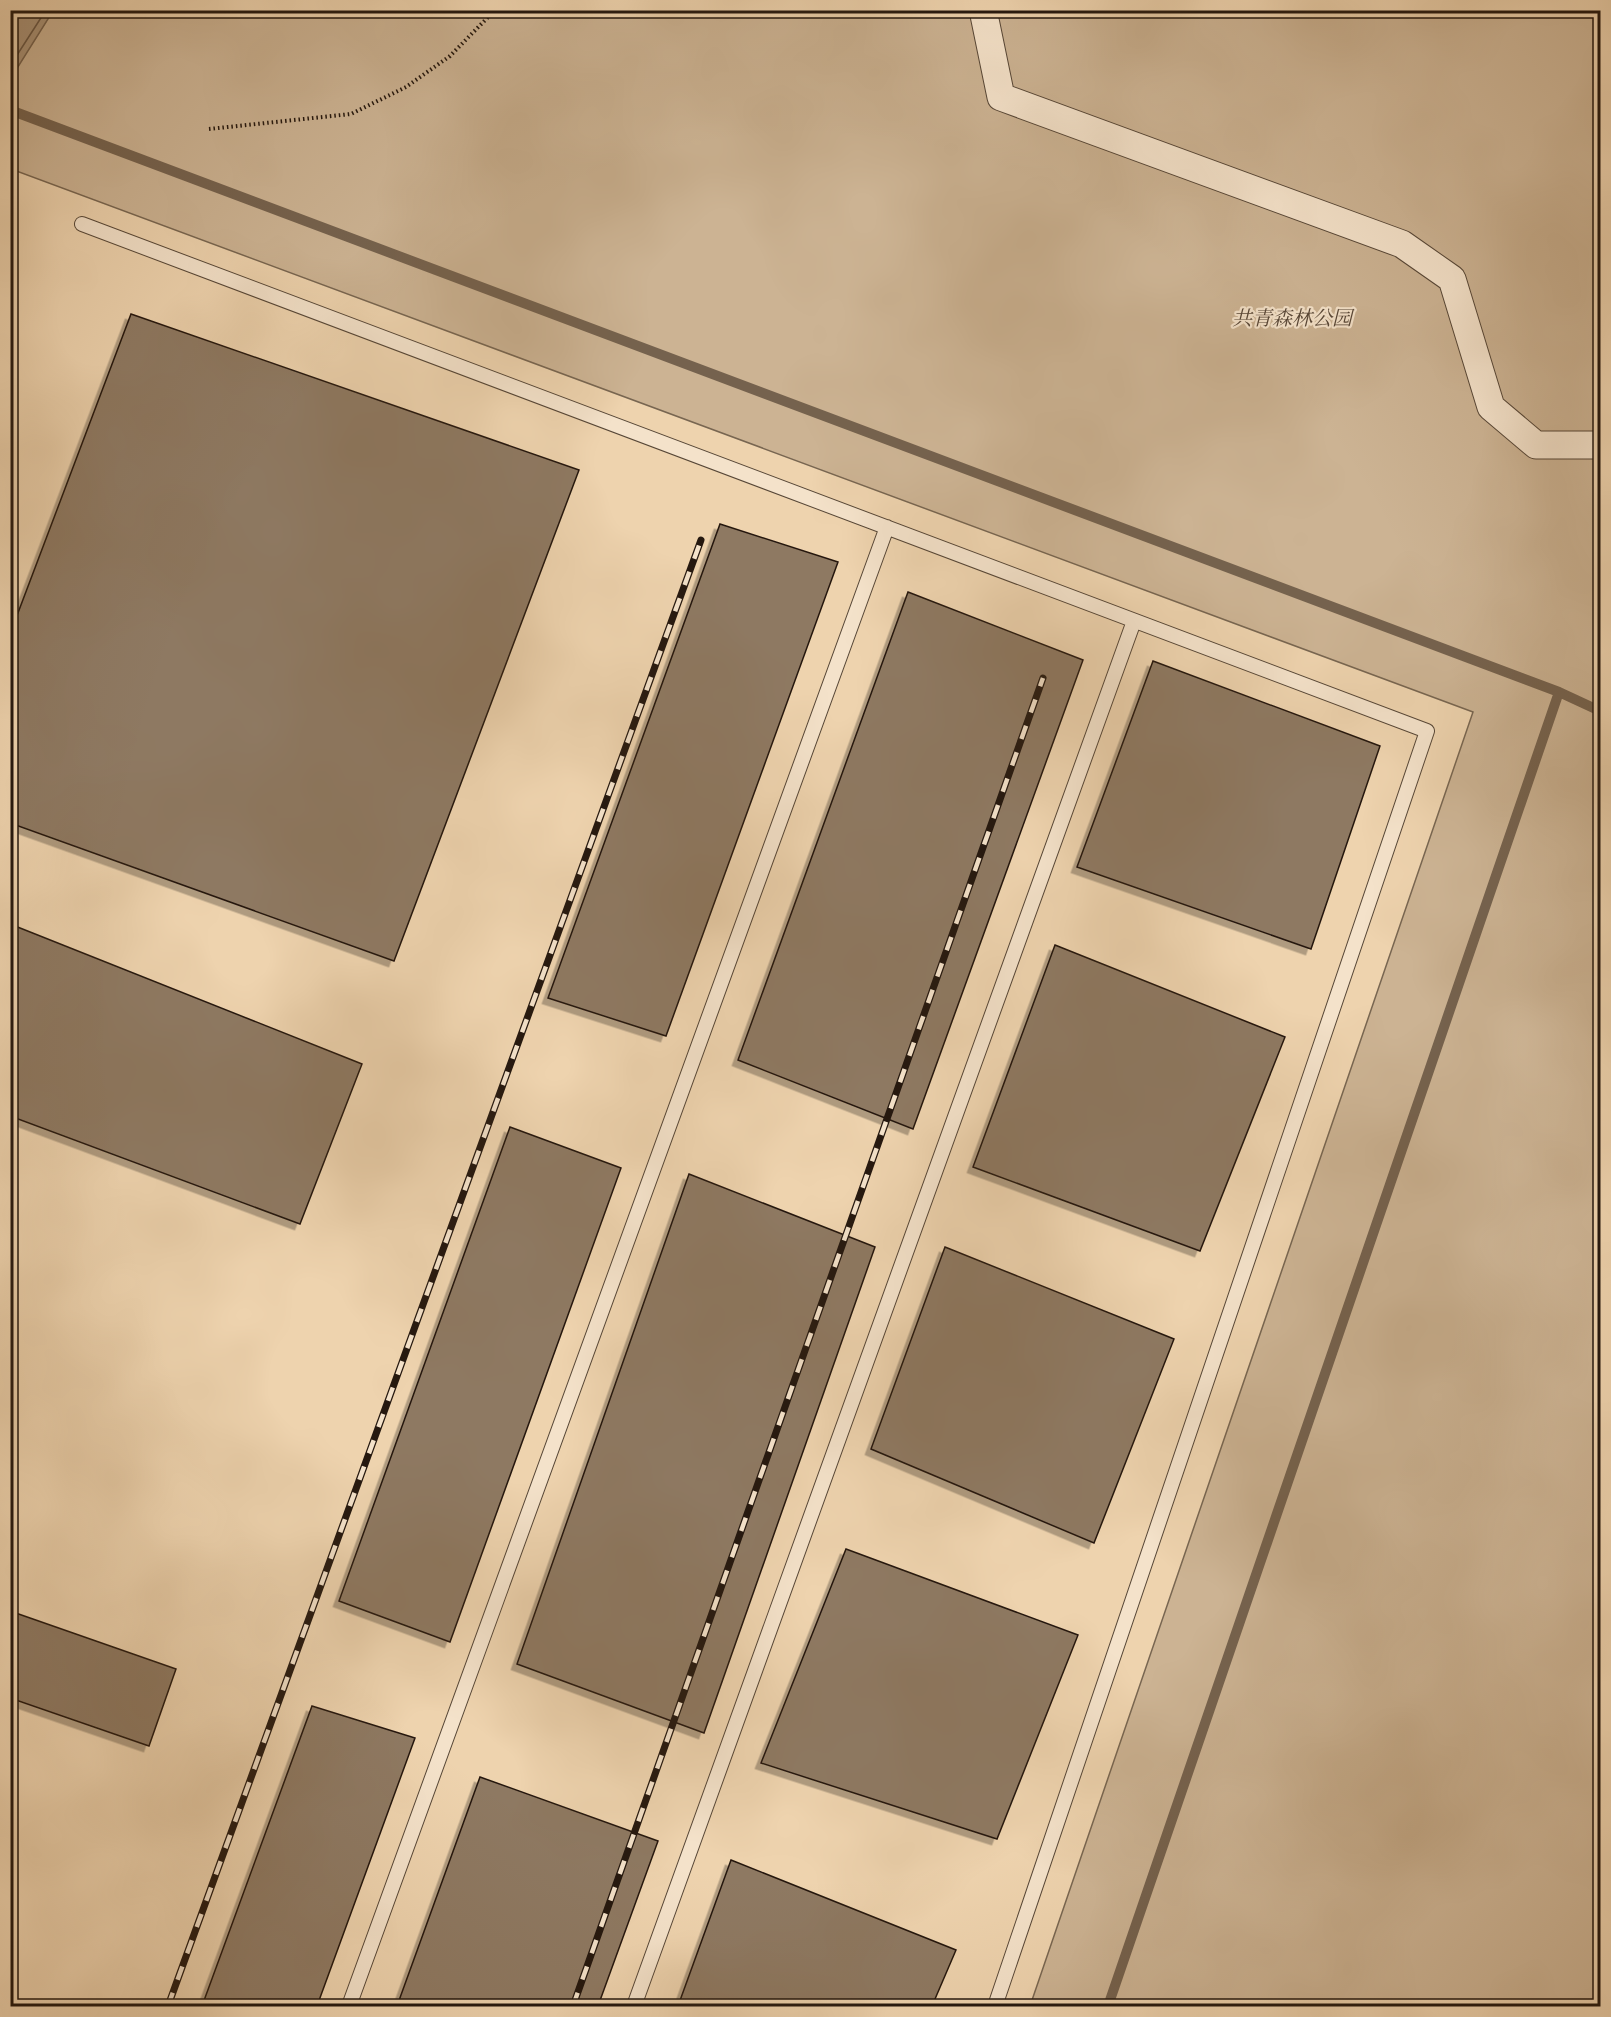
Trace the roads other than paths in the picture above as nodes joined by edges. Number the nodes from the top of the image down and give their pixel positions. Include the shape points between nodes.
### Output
1 (983, 10) edge
2 (82, 224) dead end
3 (1600, 445) edge
4 (887, 527) junction
5 (1134, 621) junction
6 (349, 2007) edge
7 (634, 2007) edge
8 (995, 2007) edge

1 - 3 street via 1001,97 1402,244 1452,279 1491,408 1536,445
2 - 4 lane
4 - 5 lane
4 - 6 lane
5 - 7 lane
5 - 8 lane via 1427,731

